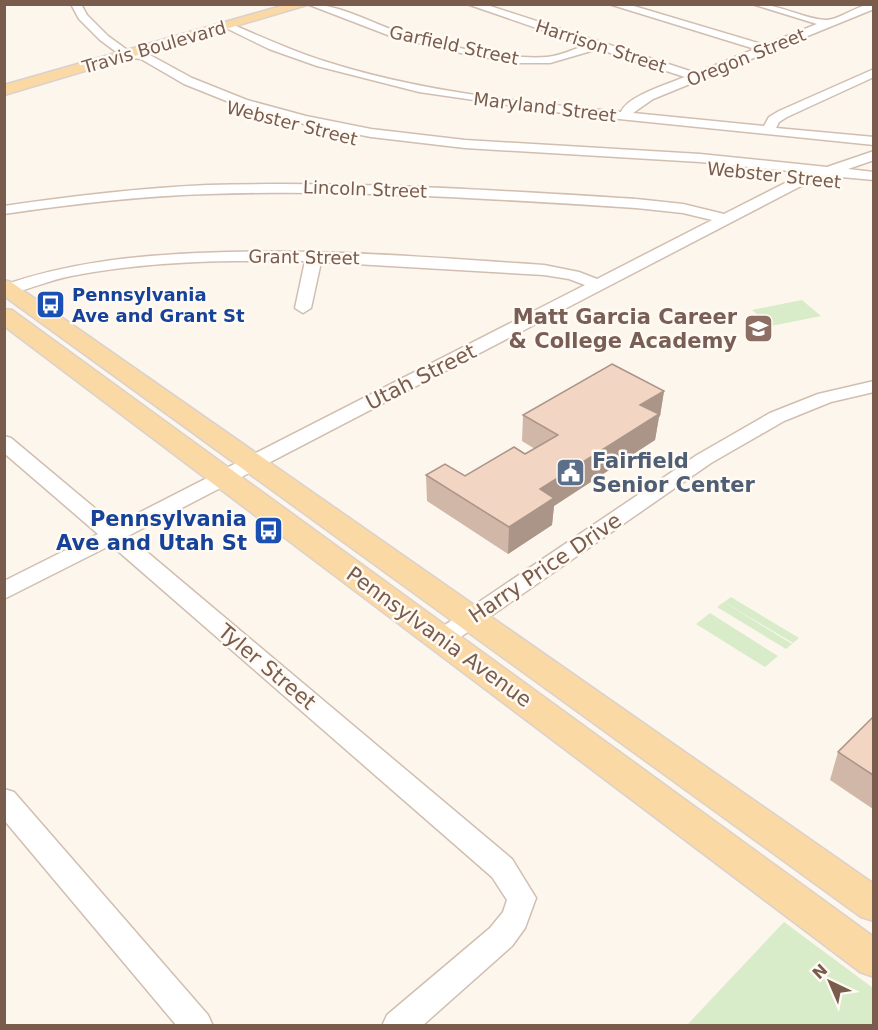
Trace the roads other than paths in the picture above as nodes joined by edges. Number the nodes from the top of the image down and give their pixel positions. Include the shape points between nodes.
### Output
1 (76, 4) edge
2 (304, 4) edge
3 (312, 4) edge
4 (472, 4) edge
5 (614, 4) edge
6 (757, 4) edge
7 (873, 5) edge
8 (828, 24) junction
9 (227, 26) junction
10 (598, 45) junction
11 (766, 49) junction
12 (127, 54) junction
13 (873, 72) edge
14 (696, 76) junction
15 (4, 90) edge
16 (626, 116) junction
17 (768, 131) junction
18 (873, 141) edge
19 (873, 155) edge
20 (828, 171) junction
21 (873, 176) edge
22 (807, 179) junction
23 (873, 186) edge
24 (4, 210) edge
25 (724, 219) junction
26 (314, 255) junction
27 (599, 285) junction
28 (7, 287) edge
29 (303, 308) dead end
30 (4, 315) edge
31 (873, 386) edge
32 (4, 442) edge
33 (254, 463) junction
34 (224, 478) junction
35 (112, 536) junction
36 (4, 591) edge
37 (472, 618) junction
38 (441, 639) junction
39 (4, 800) edge
40 (873, 905) edge
41 (873, 960) edge
42 (196, 1026) edge
43 (398, 1026) edge

1 - 12 street via 104,38
2 - 9 main road, Travis Boulevard
3 - 10 street, Garfield Street via 397,35 519,60 550,60
4 - 10 street, Harrison Street
5 - 11 street
6 - 8 street
7 - 8 street, Oregon Street
8 - 11 street, Oregon Street
9 - 12 main road, Travis Boulevard
9 - 16 street, Maryland Street via 294,56 383,81 475,99
10 - 14 street, Harrison Street
11 - 14 street, Oregon Street
12 - 15 main road, Travis Boulevard
12 - 20 street, Webster Street via 144,56 188,81 243,103 361,131 465,144 700,158
12 - 22 street, Webster Street via 128,61 170,85 227,109 354,140 455,152 697,167
13 - 17 street via 783,114
14 - 16 street, Oregon Street via 634,104
16 - 17 street, Maryland Street
17 - 18 street, Maryland Street
19 - 20 street, Utah Street
20 - 21 street, Webster Street
20 - 22 street, Utah Street
22 - 23 street, Webster Street
22 - 25 street, Utah Street
24 - 25 street, Lincoln Street via 137,194 296,187 688,209
25 - 27 street, Utah Street
26 - 27 street, Grant Street via 552,271
26 - 28 street, Grant Street via 145,261 60,272
26 - 29 street
27 - 33 street, Utah Street
28 - 33 main road, Pennsylvania Avenue
30 - 34 main road, Pennsylvania Avenue
31 - 37 street, Harry Price Drive via 777,417 733,442
32 - 35 street, Tyler Street
33 - 34 street, Utah Street
33 - 37 main road, Pennsylvania Avenue
34 - 35 street, Utah Street
34 - 38 main road, Pennsylvania Avenue
35 - 36 street, Utah Street
35 - 43 street, Tyler Street via 502,868 522,898 515,919 501,937
37 - 38 street, Harry Price Drive
37 - 40 main road, Pennsylvania Avenue
38 - 41 main road, Pennsylvania Avenue
39 - 42 street

